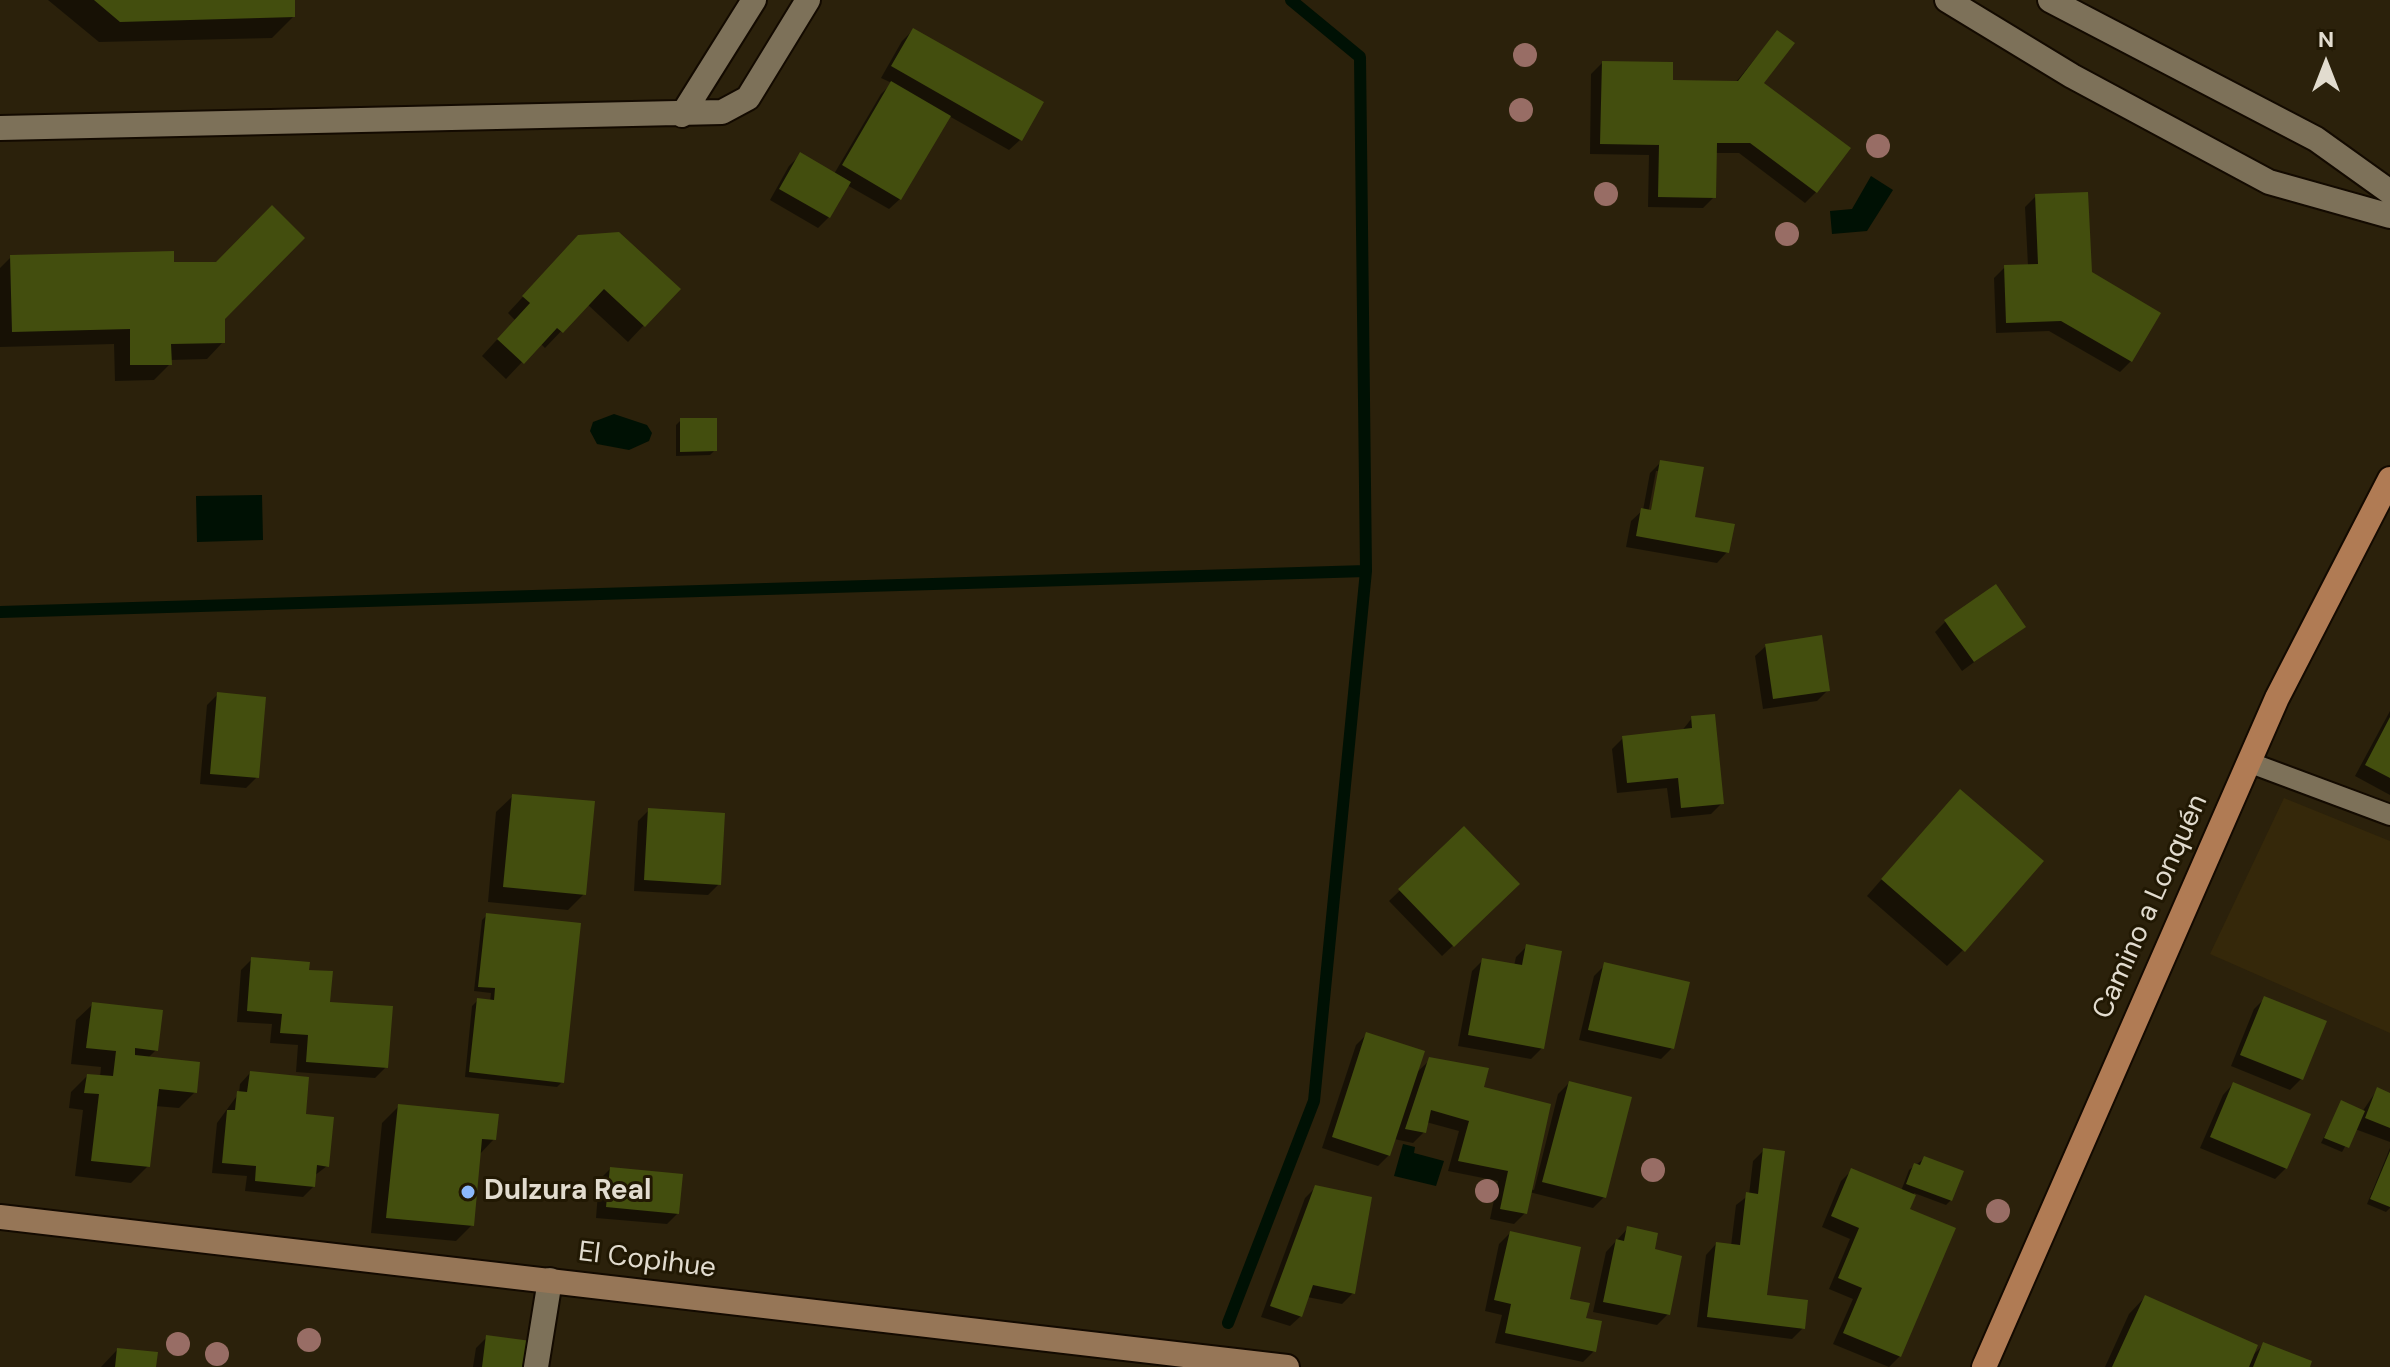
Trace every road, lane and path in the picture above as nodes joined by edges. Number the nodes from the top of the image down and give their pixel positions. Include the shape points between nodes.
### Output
1 (754, 0) edge
2 (808, 0) edge
3 (1947, 0) edge
4 (2050, 0) edge
5 (682, 115) junction
6 (0, 128) edge
7 (2390, 192) edge
8 (2390, 216) edge
9 (2390, 479) edge
10 (2248, 762) junction
11 (2390, 815) edge
12 (0, 1217) edge
13 (550, 1280) junction
14 (536, 1367) edge
15 (1287, 1367) edge
16 (1984, 1367) edge

1 - 5 street
2 - 5 street via 748,98 722,112
3 - 8 street via 2072,76 2269,182
4 - 7 street via 2316,139
5 - 6 street
9 - 10 main road, Camino a Lonquén
10 - 11 lane
10 - 16 main road, Camino a Lonquén
12 - 13 main road, El Copihue
13 - 14 street
13 - 15 main road, El Copihue

